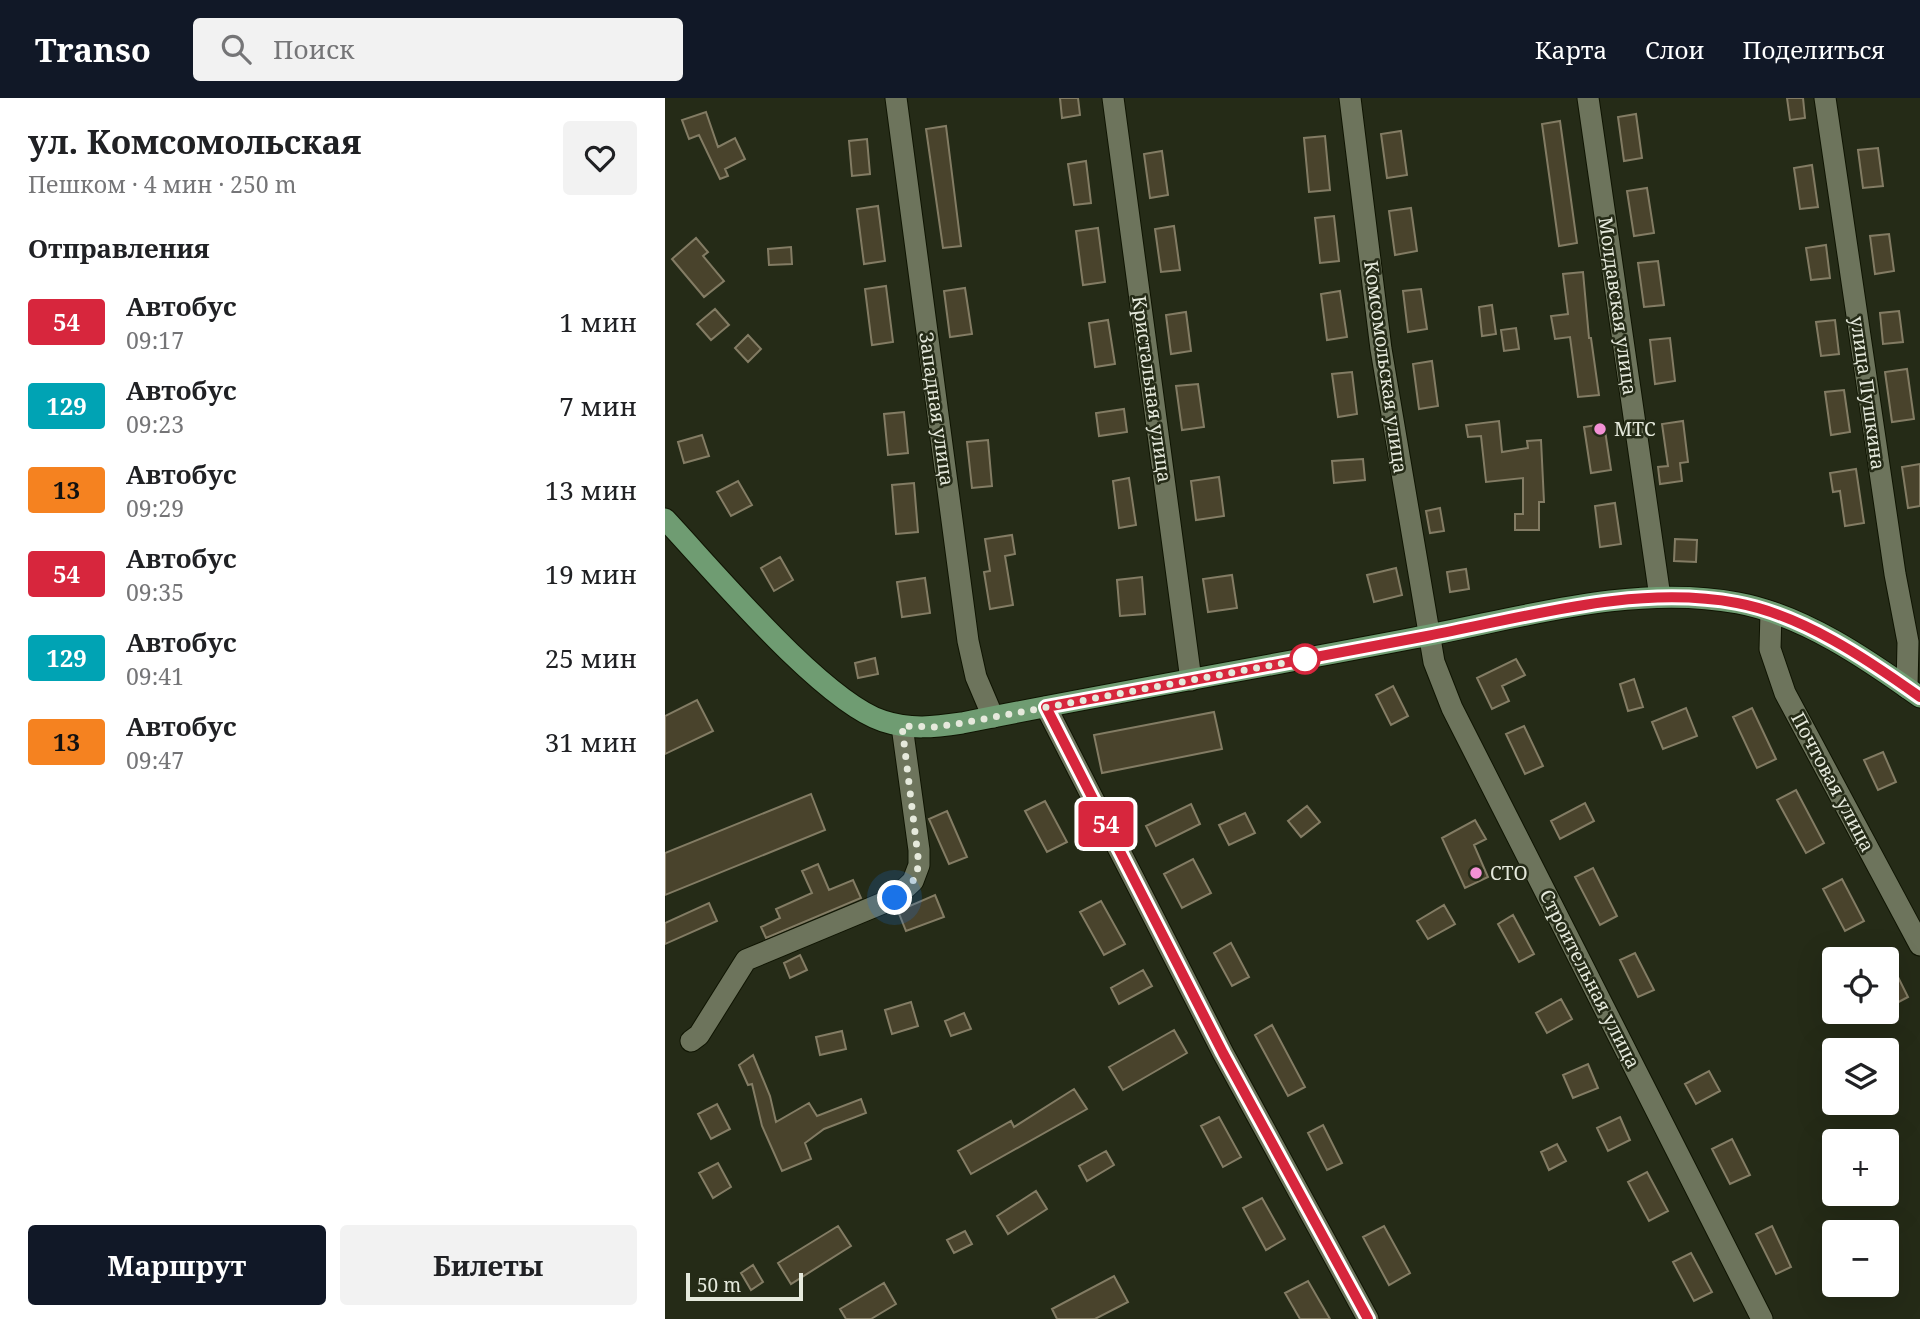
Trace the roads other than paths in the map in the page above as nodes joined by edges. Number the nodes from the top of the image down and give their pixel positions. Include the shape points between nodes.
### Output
1 (896, 98) edge
2 (1113, 98) edge
3 (1350, 98) edge
4 (1588, 98) edge
5 (1825, 98) edge
6 (665, 519) edge
7 (1660, 597) junction
8 (1771, 612) junction
9 (1428, 636) junction
10 (1191, 680) junction
11 (1916, 687) edge
12 (1046, 707) junction
13 (993, 717) junction
14 (902, 726) junction
15 (1920, 945) edge
16 (691, 1041) dead end
17 (1368, 1319) edge
18 (1762, 1319) edge

1 - 13 street, Западная улица via 968,641 976,677
2 - 10 street, Кристальная улица
3 - 9 street, Комсомольская улица via 1381,349
4 - 7 street, Молдавская улица
5 - 11 street, улица Пушкина
6 - 14 main road via 827,685 859,709
7 - 8 main road via 1711,599
7 - 9 main road via 1577,607
8 - 11 main road
8 - 15 street, Почтовая улица via 1770,649 1785,693
9 - 10 main road
9 - 18 street, Строительная улица via 1452,708
10 - 12 main road
12 - 13 main road
12 - 17 street via 1223,1053
13 - 14 main road via 935,727
14 - 16 street via 919,850 913,881 880,907 746,960

